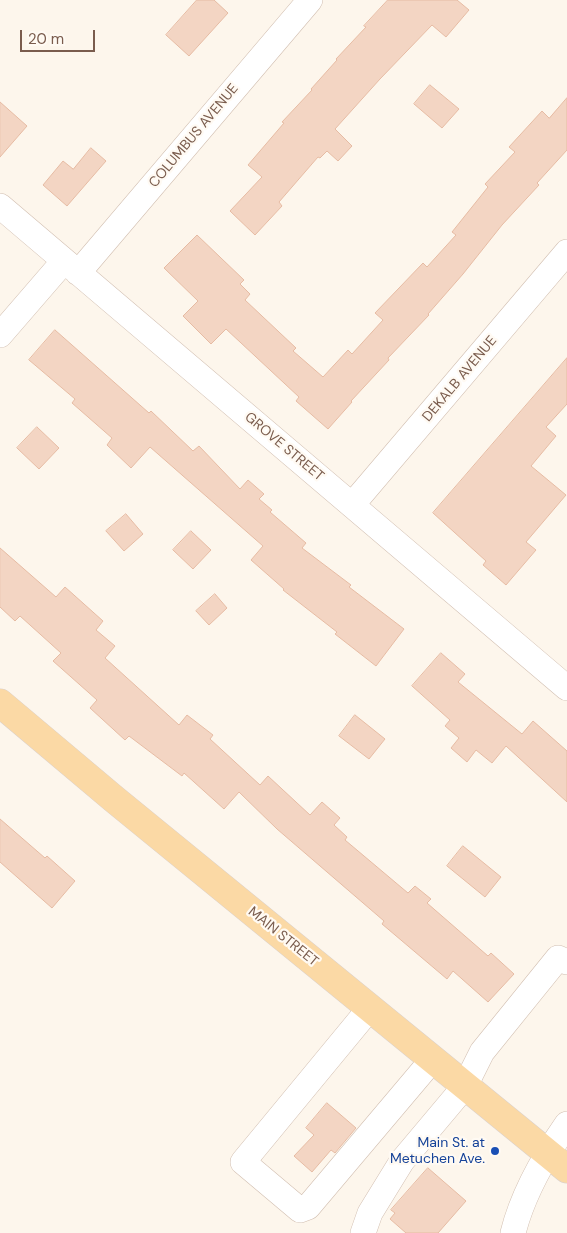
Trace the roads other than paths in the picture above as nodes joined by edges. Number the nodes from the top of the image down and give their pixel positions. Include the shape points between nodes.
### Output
1 (301, 3) edge
2 (0, 206) edge
3 (567, 252) edge
4 (71, 267) junction
5 (0, 335) edge
6 (352, 505) junction
7 (567, 688) edge
8 (0, 703) edge
9 (567, 962) edge
10 (370, 1008) junction
11 (433, 1059) junction
12 (465, 1086) junction
13 (567, 1124) edge
14 (557, 1161) edge
15 (364, 1233) edge
16 (513, 1233) edge

1 - 4 street, COLUMBUS AVENUE
2 - 4 street, GROVE STREET
3 - 6 street, DEKALB AVENUE
4 - 5 street, COLUMBUS AVENUE
4 - 6 street, GROVE STREET
6 - 7 street, GROVE STREET
8 - 10 main road, MAIN STREET
9 - 12 street via 558,958 482,1052
10 - 11 main road, MAIN STREET
10 - 11 street via 243,1162 300,1210 308,1207
11 - 12 main road, MAIN STREET
12 - 14 main road, MAIN STREET
12 - 15 street via 402,1161 370,1213
13 - 14 street
14 - 16 street via 530,1186

